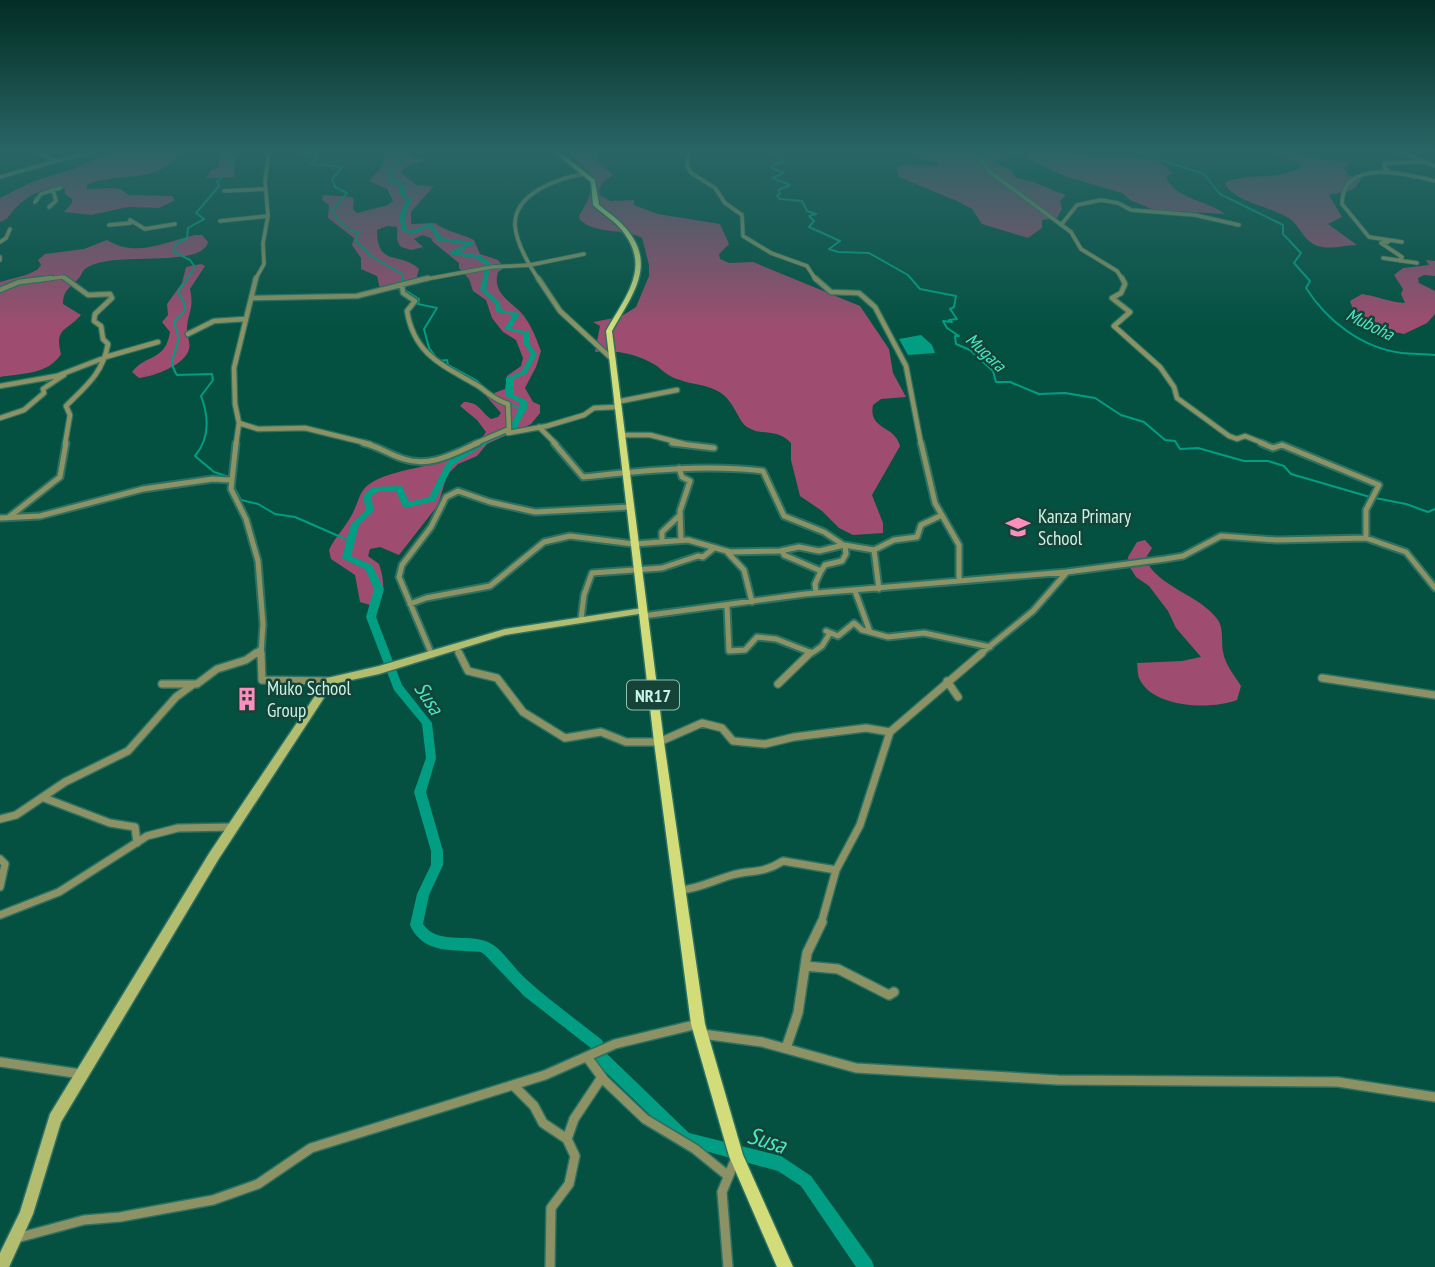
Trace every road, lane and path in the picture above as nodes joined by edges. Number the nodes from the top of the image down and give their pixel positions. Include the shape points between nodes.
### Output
1 (267, 210) edge
2 (520, 210) edge
3 (602, 210) edge
4 (735, 210) edge
5 (1041, 210) edge
6 (1070, 210) edge
7 (1143, 210) edge
8 (1347, 210) edge
9 (268, 216) junction
10 (220, 221) dead end
11 (175, 224) dead end
12 (109, 225) dead end
13 (1061, 225) junction
14 (1239, 225) dead end
15 (10, 229) dead end
16 (0, 243) edge
17 (584, 254) dead end
18 (1383, 258) dead end
19 (1401, 261) junction
20 (1417, 263) dead end
21 (530, 265) junction
22 (402, 285) junction
23 (0, 290) edge
24 (252, 298) junction
25 (245, 319) junction
26 (188, 334) dead end
27 (158, 342) dead end
28 (106, 357) junction
29 (611, 358) junction
30 (68, 371) junction
31 (0, 386) edge
32 (677, 390) dead end
33 (617, 404) junction
34 (0, 418) edge
35 (239, 423) junction
36 (539, 427) junction
37 (621, 435) junction
38 (486, 441) junction
39 (714, 449) dead end
40 (679, 468) junction
41 (625, 472) junction
42 (230, 478) junction
43 (630, 507) junction
44 (680, 515) junction
45 (942, 515) junction
46 (9, 517) junction
47 (0, 518) edge
48 (1366, 538) junction
49 (681, 540) junction
50 (662, 542) junction
51 (634, 544) junction
52 (844, 545) junction
53 (714, 548) junction
54 (874, 550) junction
55 (782, 551) junction
56 (726, 552) junction
57 (637, 570) junction
58 (821, 571) junction
59 (1067, 572) junction
60 (960, 579) junction
61 (1435, 588) edge
62 (879, 590) junction
63 (855, 591) junction
64 (816, 593) junction
65 (752, 602) junction
66 (410, 604) junction
67 (727, 606) junction
68 (643, 613) junction
69 (581, 619) junction
70 (870, 632) junction
71 (456, 647) junction
72 (990, 647) junction
73 (261, 649) junction
74 (810, 653) junction
75 (432, 655) junction
76 (1322, 678) dead end
77 (330, 681) junction
78 (947, 681) junction
79 (162, 684) dead end
80 (778, 684) dead end
81 (191, 686) junction
82 (1435, 695) edge
83 (957, 697) dead end
84 (890, 732) junction
85 (659, 742) junction
86 (44, 798) junction
87 (0, 819) edge
88 (233, 827) junction
89 (136, 842) junction
90 (0, 859) edge
91 (836, 870) junction
92 (0, 887) edge
93 (678, 890) junction
94 (0, 915) edge
95 (805, 966) junction
96 (894, 992) dead end
97 (699, 1029) junction
98 (786, 1048) junction
99 (587, 1057) junction
100 (0, 1062) edge
101 (84, 1074) junction
102 (602, 1077) junction
103 (513, 1085) junction
104 (1435, 1097) edge
105 (568, 1139) junction
106 (736, 1156) junction
107 (727, 1175) junction
108 (16, 1238) junction
109 (1, 1267) edge
110 (550, 1267) edge
111 (728, 1267) edge
112 (785, 1267) edge

1 - 9 street
2 - 21 street via 515,224
3 - 29 main road, NR17 via 632,240 639,261 636,287 609,331
4 - 45 street via 742,215 743,236 771,253 807,266 831,292 859,293 874,305 906,366 930,482
5 - 13 street
6 - 13 street
7 - 14 street
8 - 19 street via 1369,237 1398,242 1381,243 1402,257
9 - 10 street
9 - 24 street via 264,264
11 - 12 street via 146,230 130,222
13 - 48 street via 1074,235 1081,249 1123,279 1121,293 1112,298 1130,312 1114,326 1161,366 1177,388 1177,398 1230,436 1245,436 1273,448 1282,445 1379,485 1365,515
15 - 16 street
17 - 21 street
18 - 19 street
19 - 20 street
21 - 22 street via 492,267
21 - 29 street via 560,311
22 - 24 street via 356,296
22 - 38 street via 403,293 415,301 408,308 409,324 424,352 490,398 508,404 509,429
23 - 28 street via 19,282 63,277 88,295 110,294 112,298 95,314 94,321 108,344
24 - 25 street
25 - 26 street via 214,321
25 - 35 street via 234,368
27 - 28 street
28 - 30 street
28 - 46 street via 100,374 66,406 70,415 60,477
29 - 33 main road, NR17
30 - 31 street
30 - 34 street via 43,389 34,403
32 - 33 street
33 - 36 street
33 - 37 main road, NR17
35 - 38 street via 258,429 305,428 411,460 439,460
35 - 42 street
36 - 38 street via 515,429
36 - 41 street via 583,477
37 - 39 street via 650,435
37 - 41 main road, NR17
40 - 41 street
40 - 44 street via 682,477 690,481
40 - 52 street via 763,471 785,516
41 - 43 main road, NR17
42 - 46 street via 143,489 40,516
42 - 73 street via 258,561
43 - 51 main road, NR17
43 - 66 street via 535,512 453,492 402,565 399,577
44 - 49 street
44 - 50 street via 662,532
45 - 54 street via 921,525 917,537 894,540
45 - 60 street via 959,545
46 - 47 street
48 - 59 street via 1221,536 1183,556
48 - 61 street via 1406,552
49 - 50 street
49 - 53 street
50 - 51 street
51 - 57 main road, NR17
51 - 66 street via 584,536 558,538 544,542 490,586
52 - 54 street
52 - 55 street via 819,551 799,547
52 - 58 street via 844,558
53 - 56 street
53 - 57 street via 703,557 670,568
54 - 62 street
55 - 56 street
55 - 58 street
56 - 65 street via 744,570
57 - 68 main road, NR17
57 - 69 street via 592,573
58 - 64 street
59 - 60 street
59 - 72 street via 1033,611
60 - 62 street
62 - 63 street
63 - 64 street
63 - 70 street
64 - 65 street
65 - 67 street
66 - 75 street
67 - 68 street
67 - 74 street via 729,651 745,650 757,636
68 - 69 main road
68 - 85 main road, NR17
69 - 71 main road via 497,634
70 - 72 street via 901,638 923,632
70 - 74 street via 854,624 838,636 828,632 822,646
71 - 75 main road
71 - 85 street via 468,671 498,678 523,712 565,738 601,732 626,742
72 - 78 street
73 - 77 street via 263,681
73 - 81 street
74 - 80 street
75 - 77 main road
76 - 82 street
77 - 88 main road
78 - 83 street
78 - 84 street
79 - 81 street
81 - 86 street via 128,751 65,782
84 - 85 street via 866,728 765,744 733,741 722,728 702,723
84 - 91 street via 860,825
85 - 93 main road, NR17
86 - 87 street
86 - 89 street via 110,823 135,827
88 - 89 street via 183,826
88 - 101 main road
89 - 94 street via 63,892
90 - 92 street via 5,864
91 - 93 street via 783,861 767,871 731,875
91 - 95 street
93 - 97 main road, NR17
95 - 96 street via 836,968 889,995
95 - 98 street
97 - 98 street
97 - 99 street via 615,1044
97 - 106 main road, NR17
98 - 104 street via 856,1068 895,1071 1058,1080 1338,1082
99 - 102 street
99 - 103 street
100 - 101 street
101 - 108 main road via 55,1119
102 - 105 street via 574,1119
102 - 107 street via 645,1119
103 - 105 street via 541,1121
103 - 108 street via 311,1148 258,1184 213,1200 84,1220
105 - 110 street via 575,1170 562,1198 551,1208
106 - 107 street
106 - 112 main road, NR17
107 - 111 street via 722,1200
108 - 109 main road

